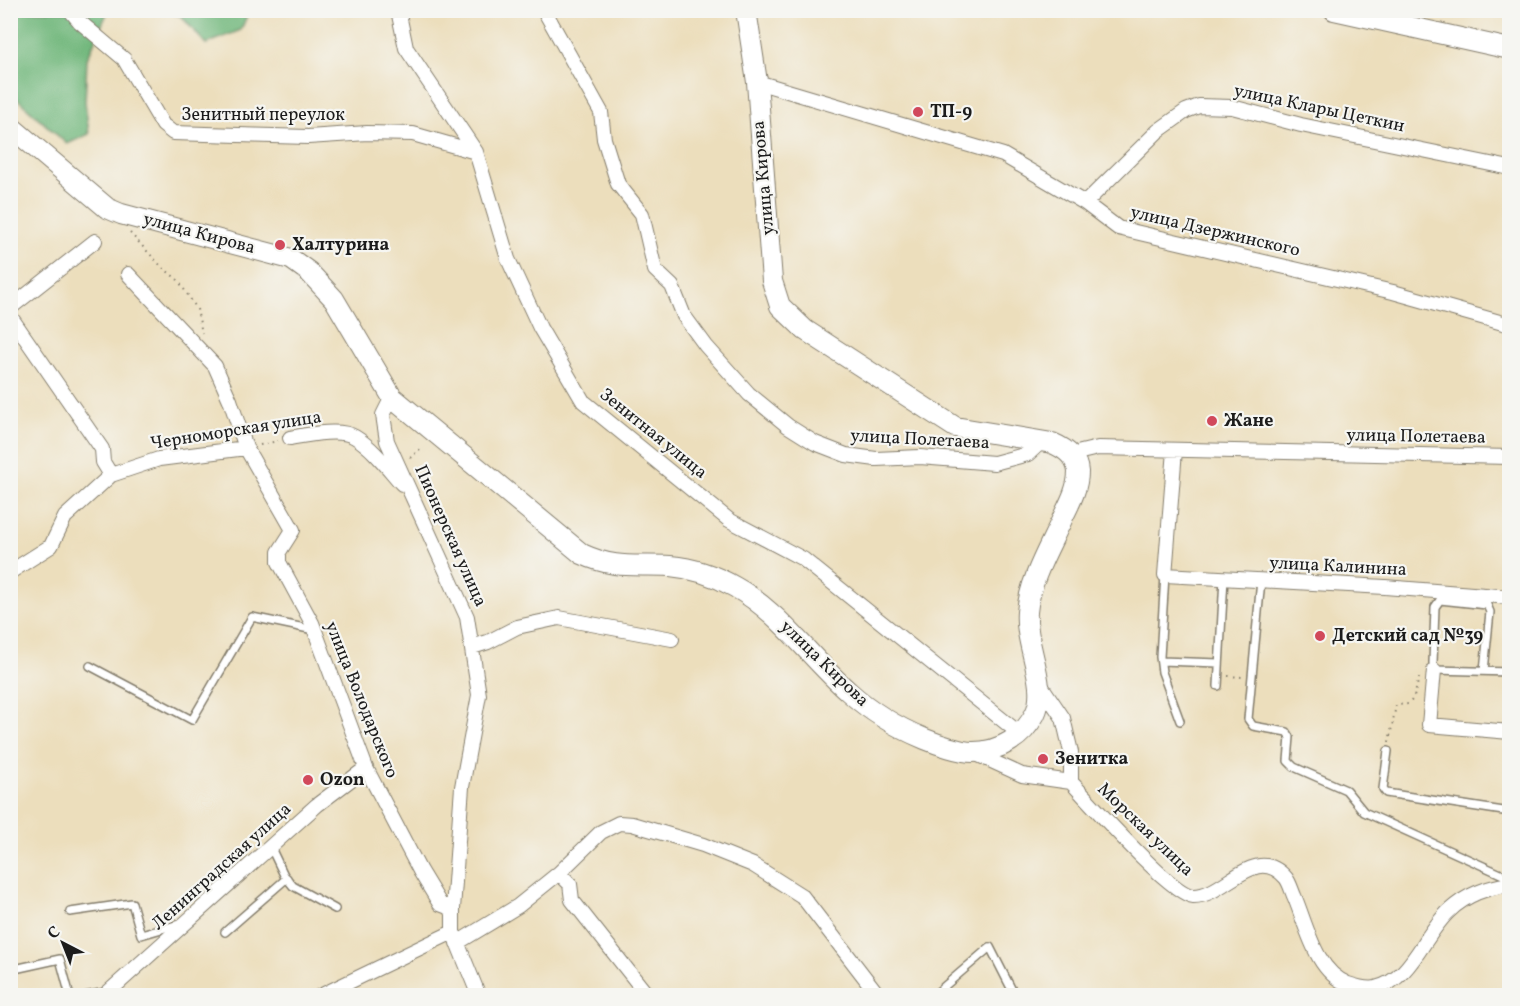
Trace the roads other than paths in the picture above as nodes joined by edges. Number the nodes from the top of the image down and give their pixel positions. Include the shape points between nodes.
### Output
1 (70, 10) edge
2 (398, 10) edge
3 (544, 10) edge
4 (746, 10) edge
5 (1334, 10) edge
6 (1509, 49) edge
7 (756, 82) junction
8 (10, 126) edge
9 (476, 152) junction
10 (1509, 168) edge
11 (1085, 203) junction
12 (95, 241) dead end
13 (128, 274) dead end
14 (10, 308) edge
15 (10, 316) edge
16 (1509, 325) edge
17 (392, 397) junction
18 (290, 438) road end
19 (1042, 441) junction
20 (246, 448) junction
21 (1175, 450) junction
22 (1072, 457) junction
23 (1509, 457) edge
24 (111, 475) junction
25 (412, 496) junction
26 (10, 572) edge
27 (1165, 575) junction
28 (1224, 578) junction
29 (1261, 580) junction
30 (1509, 597) edge
31 (314, 630) junction
32 (672, 639) dead end
33 (472, 647) junction
34 (1161, 662) junction
35 (1220, 663) junction
36 (90, 666) dead end
37 (1434, 667) junction
38 (1484, 671) junction
39 (1509, 672) edge
40 (1040, 684) junction
41 (1218, 686) dead end
42 (1180, 721) dead end
43 (1509, 732) edge
44 (1020, 734) junction
45 (1388, 751) road end
46 (972, 752) junction
47 (366, 768) junction
48 (1071, 782) junction
49 (1509, 812) edge
50 (271, 848) junction
51 (559, 873) junction
52 (286, 878) junction
53 (1509, 884) edge
54 (335, 909) dead end
55 (453, 909) junction
56 (70, 912) dead end
57 (187, 922) junction
58 (225, 932) dead end
59 (455, 937) junction
60 (10, 970) edge
61 (106, 993) edge
62 (874, 994) edge
63 (1014, 994) dead end
64 (70, 996) edge
65 (85, 996) edge
66 (320, 996) edge
67 (479, 996) edge
68 (648, 996) edge
69 (933, 996) edge

1 - 9 street, Зенитный переулок via 124,59 162,125 173,133 308,137 367,132 412,134
2 - 9 street, Зенитная улица via 406,48
3 - 19 street, улица Полетаева via 602,112 604,139 618,184 642,214 655,270 672,286 684,316 706,346 749,394 815,443 846,455 994,463 1028,454
4 - 7 main road, улица Кирова
5 - 6 main road
7 - 11 street, улица Дзержинского via 1003,154
7 - 19 main road, улица Кирова via 772,281 780,306 805,330 955,427
8 - 17 main road, улица Кирова via 107,208 291,259 334,299
9 - 44 street, Зенитная улица via 508,260 540,328 583,401 729,520 803,559
10 - 11 street, улица Клары Цеткин via 1232,107 1199,106 1158,130
11 - 16 street, улица Дзержинского via 1119,228 1393,292
12 - 14 street
13 - 20 street via 215,366
15 - 24 street via 102,449 103,462
17 - 25 street, Пионерская улица via 383,415 387,441
17 - 46 main road, улица Кирова via 582,554 620,566 698,571 735,587 776,617 874,712 934,743
18 - 25 street, Черноморская улица via 324,432 353,435 379,457
19 - 22 main road, улица Кирова via 1064,448
20 - 24 street, Черноморская улица via 159,459
20 - 31 street, улица Володарского via 293,530 279,552 279,562
21 - 22 street, улица Полетаева via 1098,448
21 - 23 street, улица Полетаева
21 - 27 street
22 - 40 main road, улица Кирова via 1078,469 1075,491 1035,578 1027,610 1027,629
24 - 26 street, Черноморская улица via 65,518 51,546
25 - 33 street, Пионерская улица via 467,617
27 - 28 street, улица Калинина
27 - 34 lane
28 - 29 street, улица Калинина
28 - 35 lane
29 - 30 street, улица Калинина
29 - 53 lane via 1248,719 1253,726 1287,732 1288,761 1346,790 1364,812 1503,875
31 - 36 lane via 252,617 192,720
31 - 47 street, улица Володарского
32 - 33 street via 559,618 517,627
33 - 55 street, Пионерская улица via 479,695 462,787
34 - 35 lane
34 - 42 lane
35 - 41 lane
37 - 38 lane
37 - 38 lane via 1436,607 1440,600 1487,605 1491,612
37 - 43 street via 1429,725
38 - 39 lane
40 - 44 main road, улица Кирова via 1036,711
40 - 48 street, Морская улица via 1063,718 1071,752
44 - 46 main road, улица Кирова via 1001,747
45 - 49 lane via 1383,789 1386,793
46 - 48 street, Морская улица via 1022,775
47 - 50 street, Ленинградская улица via 317,805
47 - 55 street, улица Володарского via 440,904
48 - 53 street, Морская улица via 1133,848 1190,896 1206,895 1251,868 1274,868 1287,878 1319,958 1344,982 1356,987 1372,989 1395,980 1449,911 1487,887
50 - 52 lane
50 - 57 street, Ленинградская улица
51 - 59 street via 518,906
51 - 62 street via 601,832 619,823 703,845 753,865 802,896
51 - 68 street via 570,884 572,900
52 - 54 lane via 293,886
52 - 58 lane
55 - 59 street
56 - 57 lane via 132,903 141,935
57 - 61 street, Ленинградская улица
59 - 66 street
59 - 67 street
60 - 64 lane via 60,959
61 - 65 lane
63 - 69 lane via 990,947

